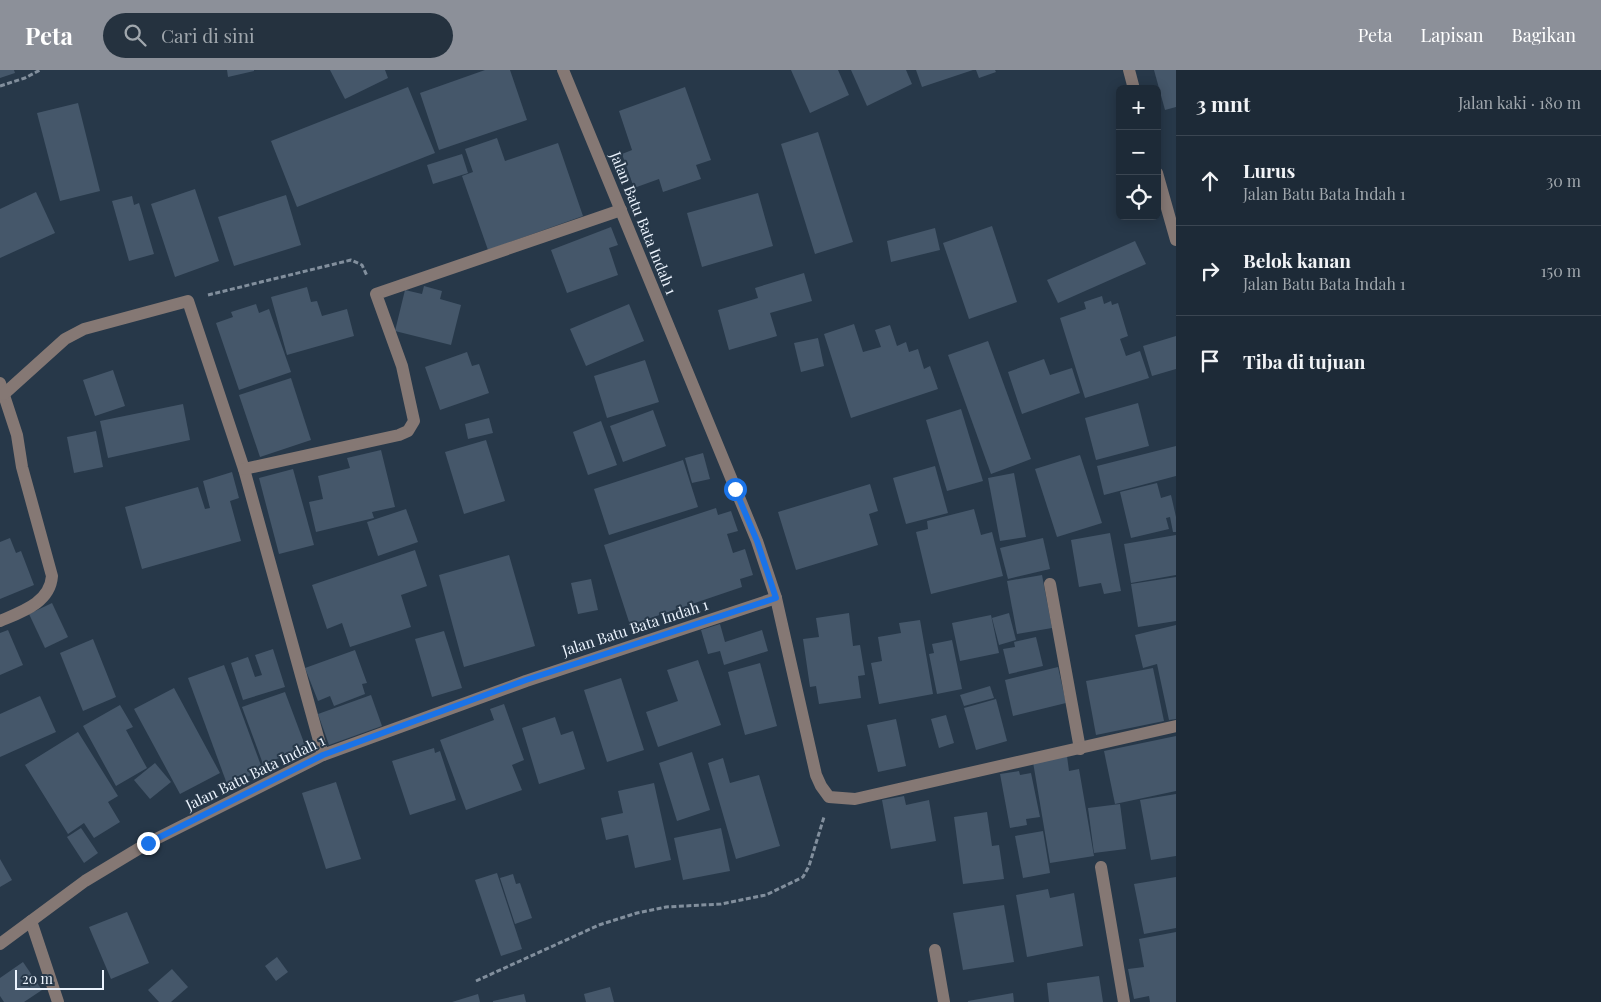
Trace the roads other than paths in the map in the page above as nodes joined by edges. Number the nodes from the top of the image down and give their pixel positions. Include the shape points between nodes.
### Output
1 (563, 70) edge
2 (1129, 70) edge
3 (1133, 85) edge
4 (1158, 175) edge
5 (621, 210) junction
6 (1176, 240) edge
7 (2, 388) edge
8 (244, 469) junction
9 (1050, 584) dead end
10 (776, 598) junction
11 (0, 621) edge
12 (1176, 726) edge
13 (1080, 749) junction
14 (323, 755) junction
15 (1101, 867) dead end
16 (31, 921) junction
17 (0, 944) edge
18 (935, 950) dead end
19 (58, 1002) edge
20 (944, 1002) edge
21 (1124, 1002) edge

1 - 5 street, Jalan Batu Bata Indah 1
2 - 3 street
4 - 6 street
5 - 8 street via 376,294 408,390 414,421 412,428 398,435
5 - 10 street, Jalan Batu Bata Indah 1 via 757,541
7 - 8 street via 64,339 84,329 188,301
7 - 11 street via 17,435 52,584 44,597
8 - 14 street
9 - 13 street
10 - 13 street via 816,775 829,797 855,799
10 - 14 street, Jalan Batu Bata Indah 1 via 526,680
12 - 13 street
14 - 16 street, Jalan Batu Bata Indah 1 via 148,843 85,881
15 - 21 street
16 - 17 street, Jalan Batu Bata Indah 1
16 - 19 street
18 - 20 street

